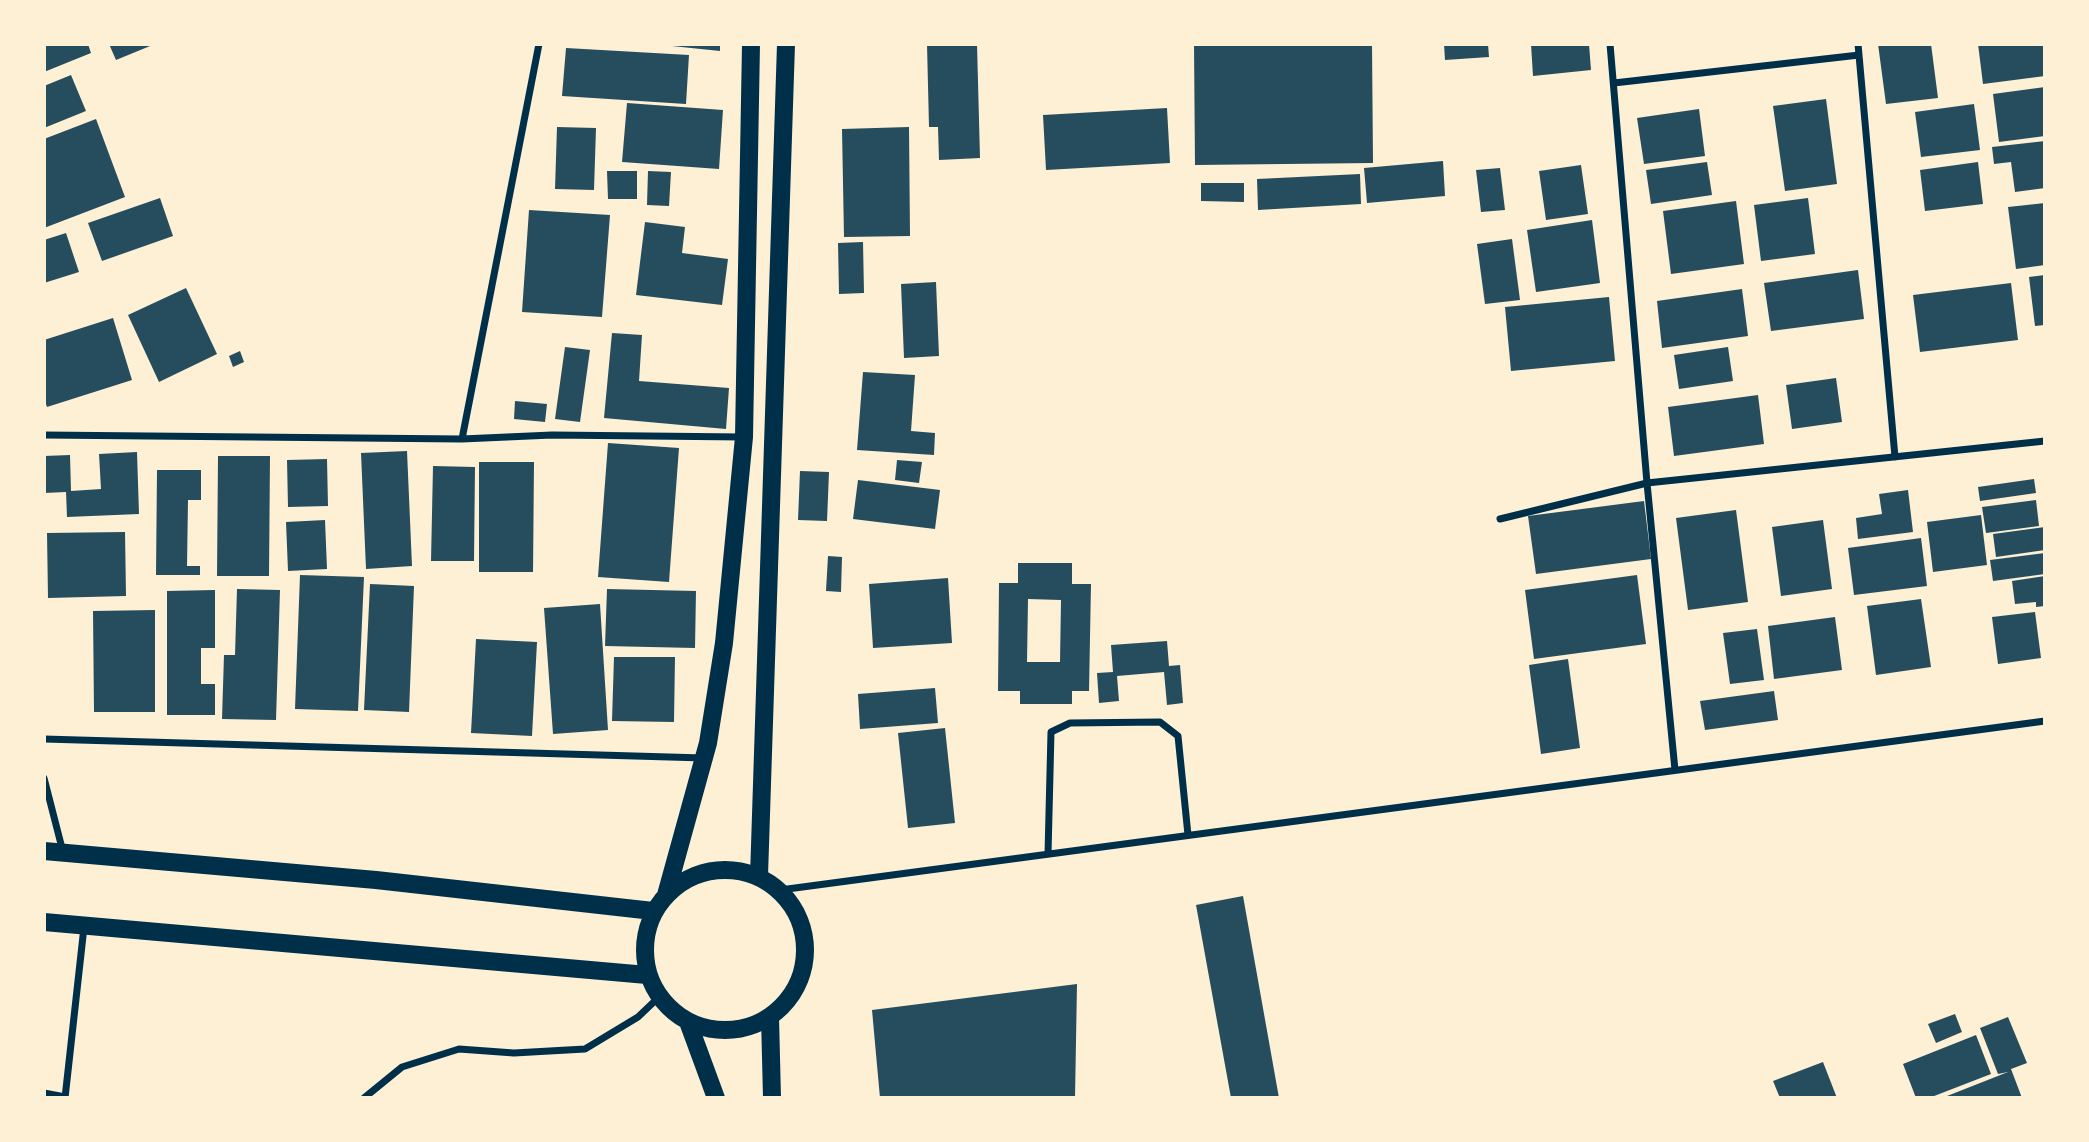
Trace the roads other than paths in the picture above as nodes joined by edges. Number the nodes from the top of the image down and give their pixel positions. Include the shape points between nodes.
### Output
1 (540, 44) edge
2 (751, 44) edge
3 (786, 44) edge
4 (1610, 44) edge
5 (1858, 44) edge
6 (1859, 55) junction
7 (1614, 83) junction
8 (44, 435) edge
9 (744, 437) junction
10 (462, 439) junction
11 (2045, 441) edge
12 (1895, 457) junction
13 (1647, 483) junction
14 (1500, 519) dead end
15 (2045, 721) edge
16 (44, 739) edge
17 (705, 758) junction
18 (1675, 770) junction
19 (44, 778) edge
20 (1188, 835) junction
21 (44, 851) edge
22 (64, 853) junction
23 (1048, 854) junction
24 (759, 876) junction
25 (780, 890) junction
26 (666, 895) junction
27 (653, 911) junction
28 (44, 922) edge
29 (84, 927) junction
30 (647, 975) junction
31 (659, 997) junction
32 (770, 1017) junction
33 (688, 1022) junction
34 (44, 1093) edge
35 (65, 1098) edge
36 (364, 1098) edge
37 (716, 1098) edge
38 (772, 1098) edge

1 - 10 street
2 - 9 main road
3 - 24 main road
4 - 7 street
5 - 6 street
6 - 7 street
6 - 12 street
7 - 13 street
8 - 10 street
9 - 10 street
9 - 17 main road via 724,643
11 - 12 street
12 - 13 street
13 - 14 street
13 - 18 street
15 - 18 street
16 - 17 street
17 - 26 main road
18 - 20 street
19 - 22 street
20 - 23 street
20 - 23 street via 1178,736 1160,722 1070,723 1051,732
21 - 22 main road
22 - 27 main road via 376,880
23 - 25 street
24 - 25 main road
24 - 26 main road via 735,869 710,871 686,879
25 - 32 main road via 804,931 805,956 794,990
26 - 27 main road
27 - 30 main road via 645,940
28 - 29 main road
29 - 30 main road
29 - 35 street
30 - 31 main road
31 - 33 main road
31 - 36 street via 638,1017 585,1049 514,1053 459,1049 402,1067
32 - 33 main road via 729,1031
32 - 38 main road
33 - 37 main road
34 - 35 street

